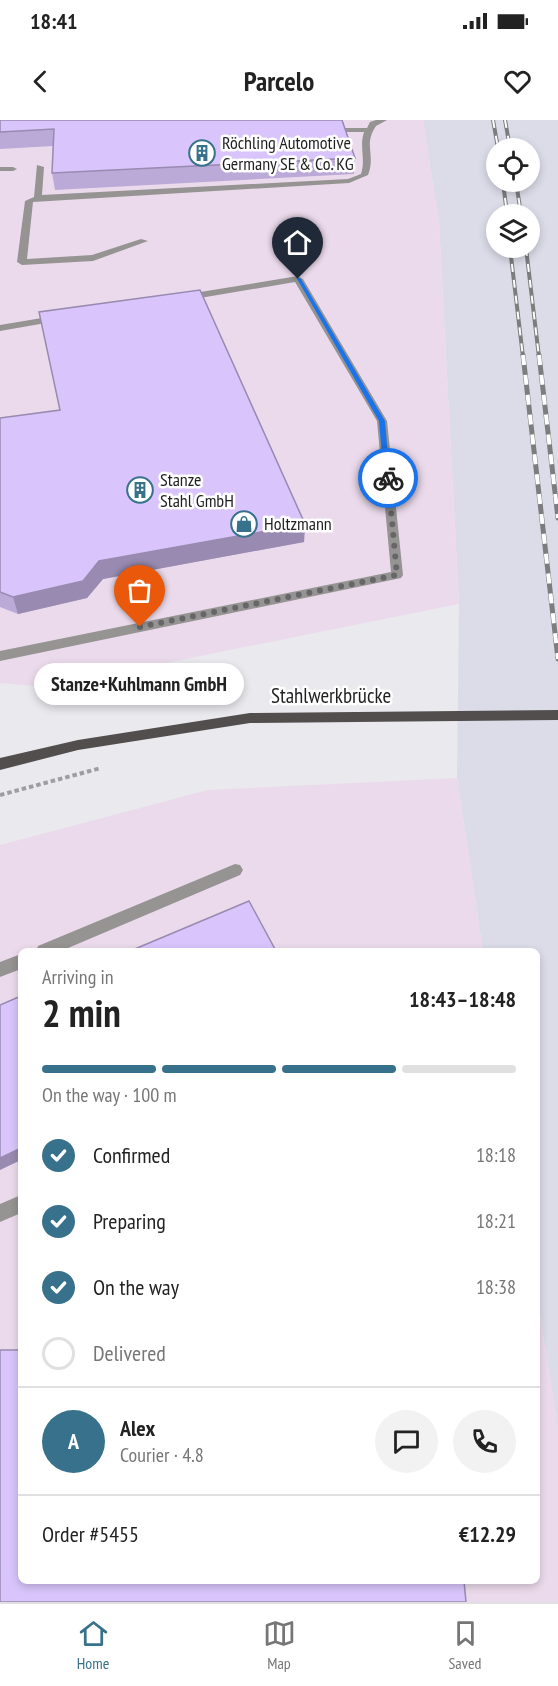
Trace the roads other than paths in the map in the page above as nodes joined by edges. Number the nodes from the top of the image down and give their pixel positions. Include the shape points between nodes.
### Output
1 (383, 120) edge
2 (340, 130) edge
3 (369, 130) junction
4 (40, 167) dead end
5 (13, 169) dead end
6 (0, 170) edge
7 (38, 198) junction
8 (144, 241) dead end
9 (172, 300) edge
10 (69, 317) edge
11 (0, 328) edge
12 (0, 656) edge
13 (558, 715) edge
14 (0, 764) edge
15 (235, 870) dead end
16 (51, 948) edge
17 (18, 962) edge
18 (0, 970) edge
19 (18, 1205) edge
20 (0, 1213) edge

1 - 3 lane
2 - 3 lane
3 - 7 lane via 364,144 369,162 364,175 349,181
4 - 7 lane
5 - 6 lane
7 - 8 lane via 29,201 22,262 93,258
9 - 12 lane via 298,279 382,421 397,575
10 - 11 lane
13 - 14 main road, Stahlwerkbrücke via 250,718 78,745
15 - 16 lane
17 - 18 lane
19 - 20 lane

